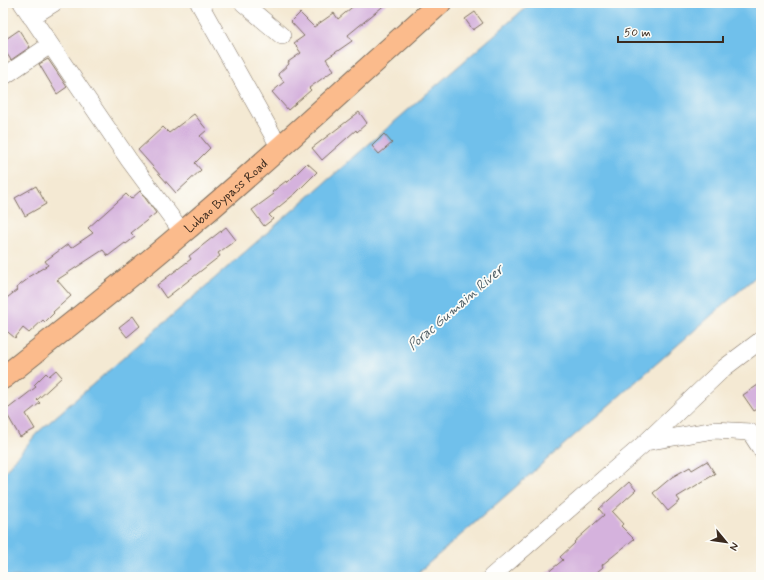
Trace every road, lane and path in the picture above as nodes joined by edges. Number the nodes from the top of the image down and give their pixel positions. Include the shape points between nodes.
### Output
1 (22, 3) edge
2 (54, 3) edge
3 (199, 3) edge
4 (243, 3) edge
5 (440, 3) edge
6 (31, 17) junction
7 (282, 36) dead end
8 (50, 45) junction
9 (3, 77) edge
10 (280, 148) junction
11 (183, 233) junction
12 (761, 340) edge
13 (3, 378) edge
14 (646, 442) junction
15 (761, 449) edge
16 (492, 577) edge

1 - 6 street
2 - 6 street
3 - 10 street
4 - 7 street
5 - 10 highway, Lubao Bypass Road
6 - 8 street
8 - 9 street
8 - 11 street
10 - 11 highway, Lubao Bypass Road
11 - 13 highway, Lubao Bypass Road
12 - 14 street via 724,368
14 - 15 street via 714,430 750,432
14 - 16 street

